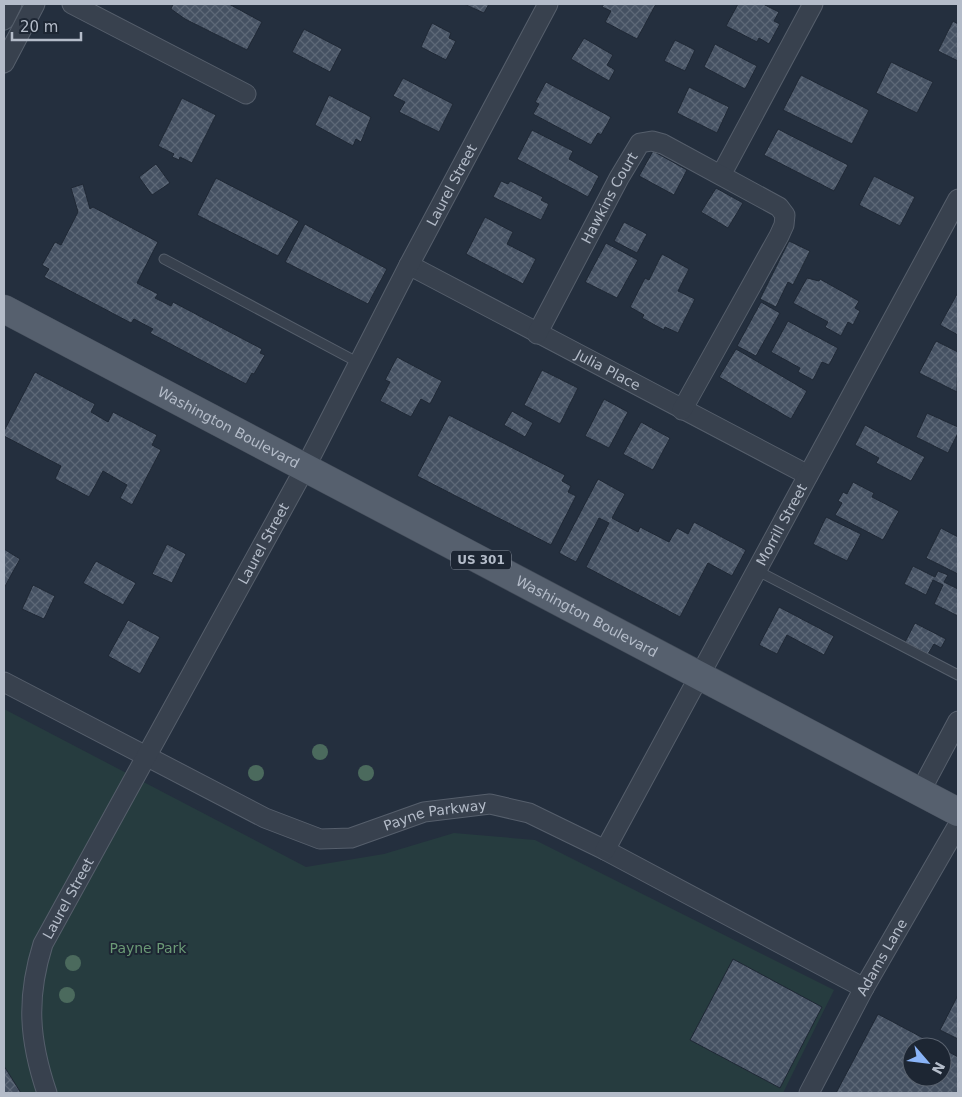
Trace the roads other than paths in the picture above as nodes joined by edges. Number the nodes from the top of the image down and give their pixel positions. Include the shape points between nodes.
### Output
1 (12, 4) edge
2 (35, 4) edge
3 (72, 4) edge
4 (548, 4) edge
5 (812, 4) edge
6 (4, 20) edge
7 (4, 63) edge
8 (246, 94) dead end
9 (722, 175) junction
10 (958, 199) edge
11 (164, 259) dead end
12 (409, 265) junction
13 (4, 309) edge
14 (537, 334) junction
15 (359, 363) junction
16 (682, 410) junction
17 (305, 468) junction
18 (808, 475) junction
19 (756, 570) junction
20 (958, 675) edge
21 (700, 676) junction
22 (4, 682) edge
23 (958, 722) edge
24 (146, 756) junction
25 (920, 792) junction
26 (958, 812) edge
27 (958, 825) edge
28 (605, 850) junction
29 (864, 988) junction
30 (47, 1093) edge
31 (809, 1093) edge

1 - 6 street
2 - 7 street
3 - 8 street
4 - 12 street, Laurel Street
5 - 9 street
9 - 14 street, Hawkins Court via 663,144 652,141 640,143
9 - 16 street, Hawkins Court via 779,207 786,220
10 - 18 street, Morrill Street
11 - 15 lane
12 - 14 street, Julia Place
12 - 15 street, Laurel Street
13 - 17 main road, Washington Boulevard / US 301
14 - 16 street, Julia Place
15 - 17 street, Laurel Street
16 - 18 street, Julia Place
17 - 21 main road, Washington Boulevard / US 301
17 - 24 street, Laurel Street
18 - 19 street, Morrill Street
19 - 20 lane
19 - 21 street, Morrill Street
21 - 25 main road, Washington Boulevard / US 301
21 - 28 street, Morrill Street
22 - 24 street, Payne Parkway
23 - 25 street
24 - 28 street, Payne Parkway via 265,818 320,839 352,838 424,812 490,804 529,812
24 - 30 street, Laurel Street via 43,944 35,969 31,1034
25 - 26 main road, Washington Boulevard / US 301
27 - 29 street, Adams Lane
28 - 29 street, Payne Parkway
29 - 31 street, Adams Lane

